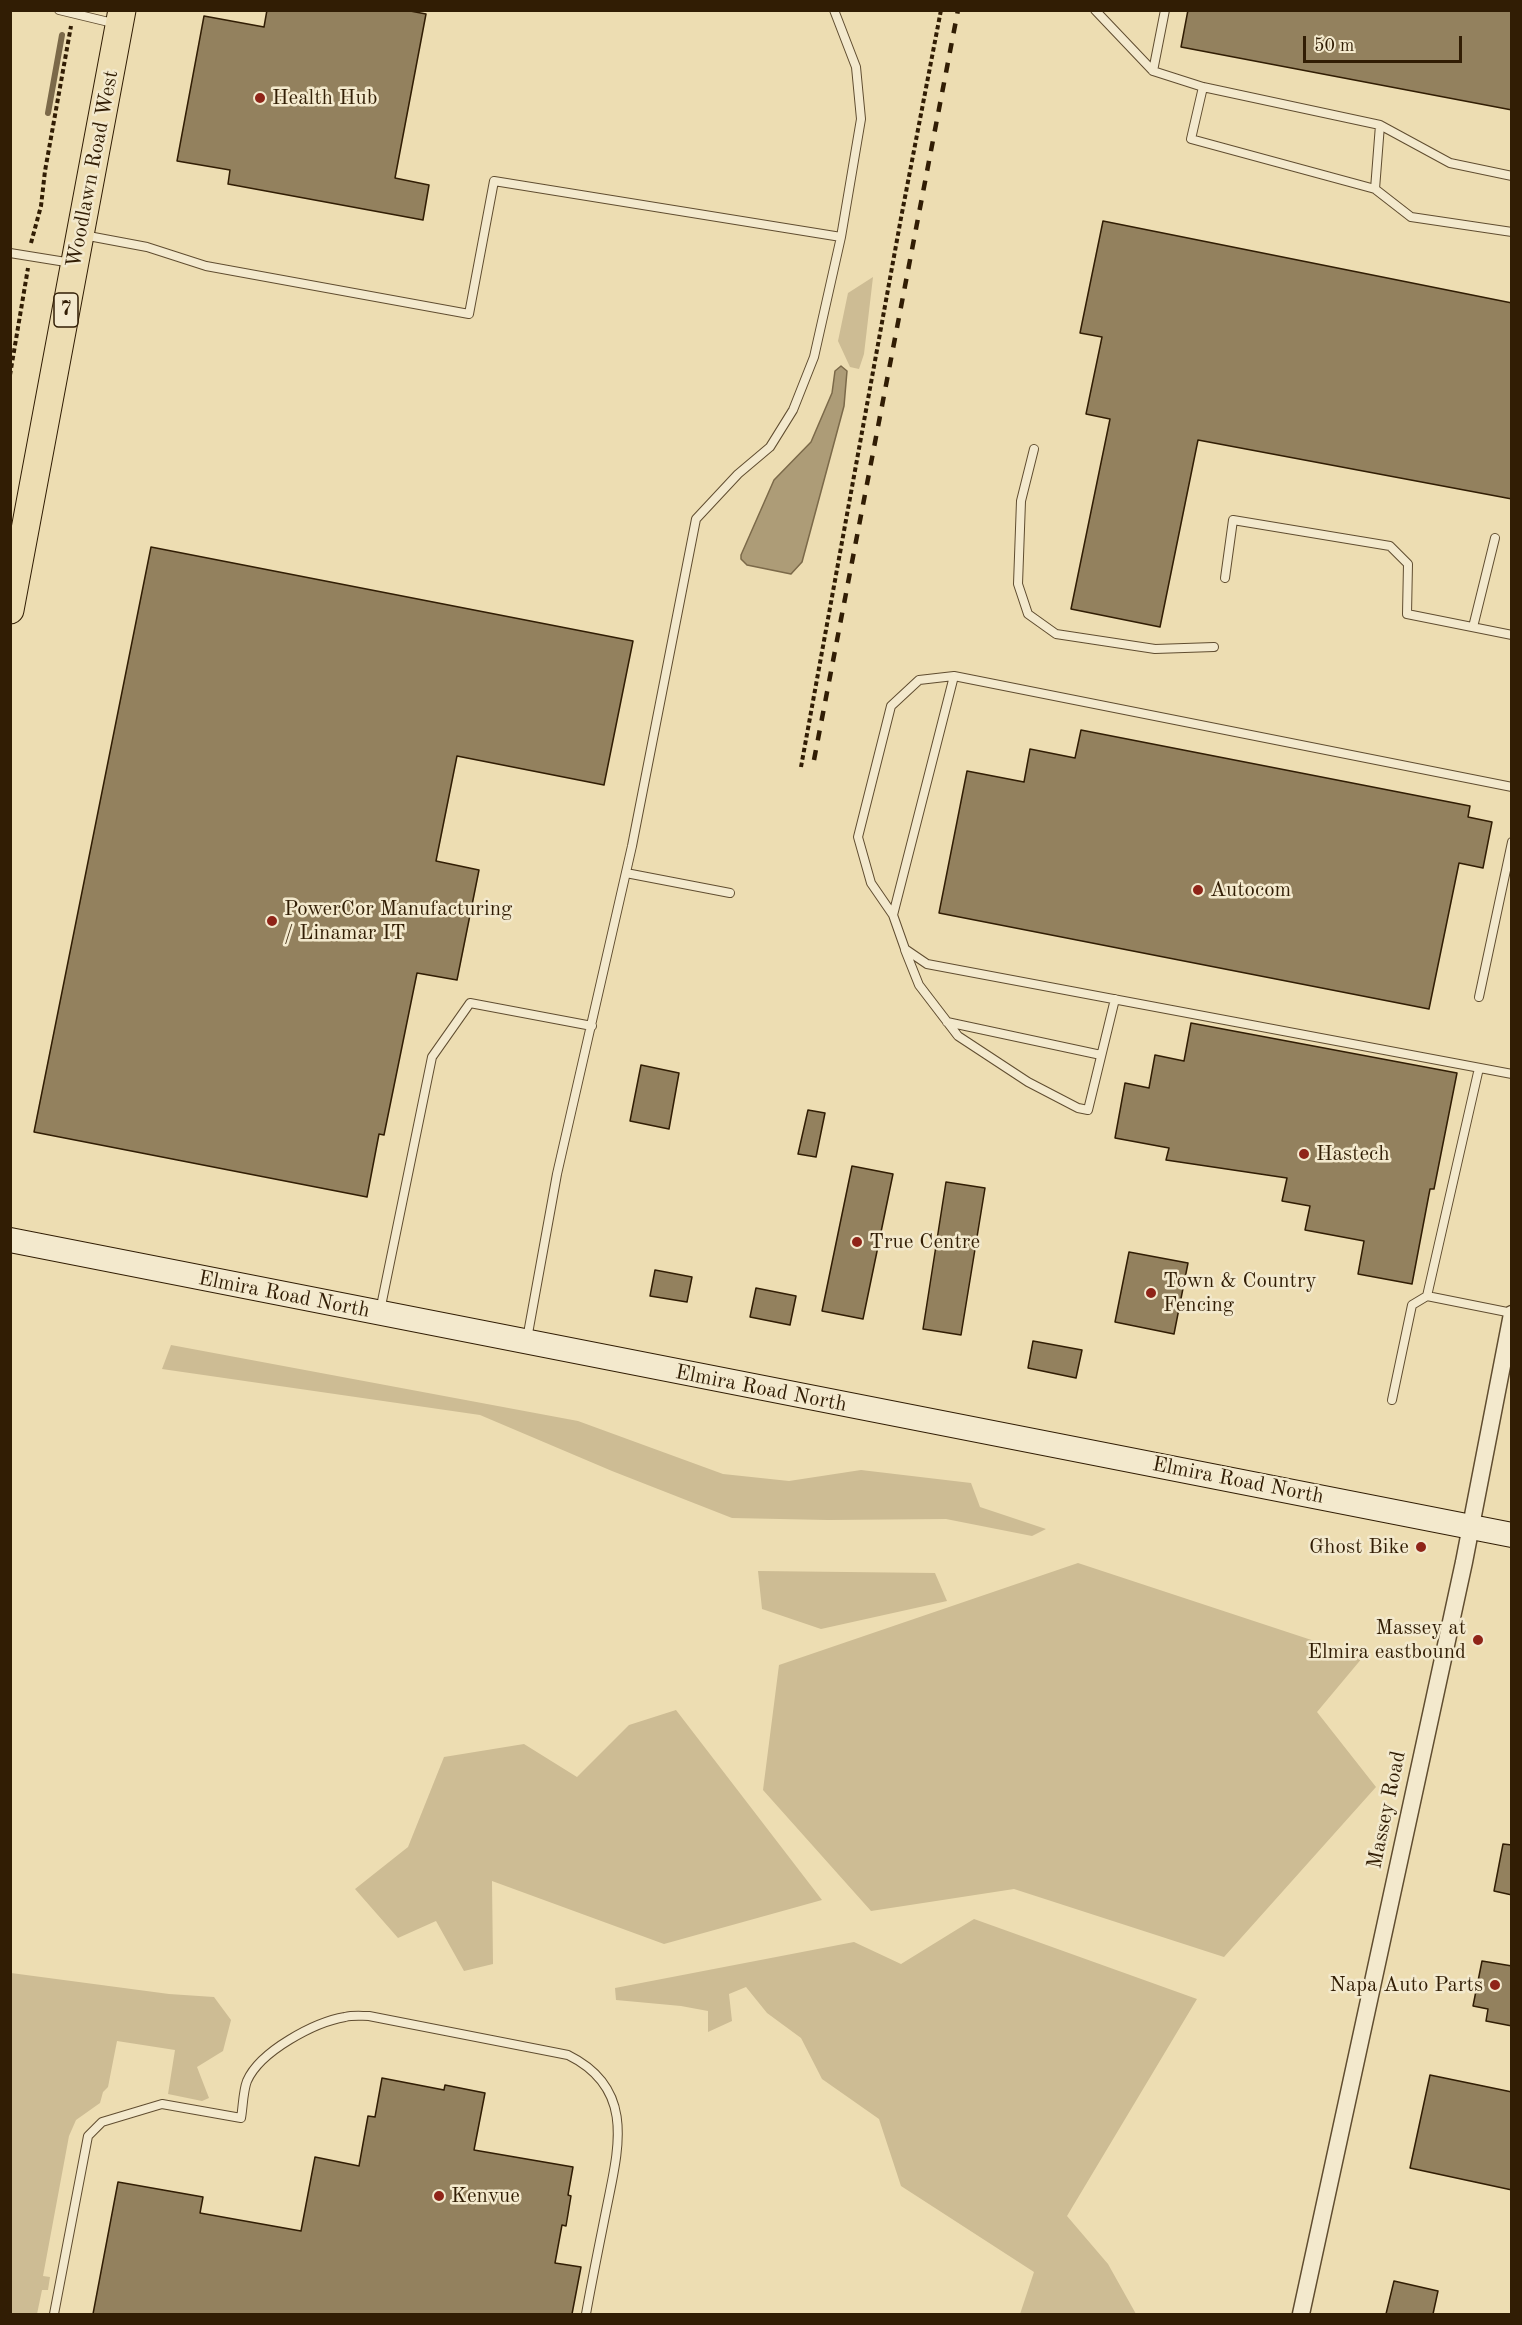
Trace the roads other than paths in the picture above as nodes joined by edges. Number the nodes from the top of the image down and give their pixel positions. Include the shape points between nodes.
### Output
1 (59, 10) edge
2 (834, 10) edge
3 (1095, 10) edge
4 (1165, 10) edge
5 (121, 18) edge
6 (1153, 71) junction
7 (1203, 87) junction
8 (1380, 125) junction
9 (1512, 176) edge
10 (1375, 189) junction
11 (1512, 232) edge
12 (80, 234) junction
13 (841, 237) junction
14 (10, 253) edge
15 (75, 263) junction
16 (1034, 449) dead end
17 (1495, 538) dead end
18 (1225, 578) dead end
19 (10, 610) edge
20 (1473, 627) junction
21 (1512, 634) edge
22 (1214, 647) dead end
23 (954, 676) junction
24 (1512, 787) edge
25 (1512, 843) edge
26 (626, 873) junction
27 (730, 893) dead end
28 (893, 915) junction
29 (905, 949) junction
30 (1479, 998) dead end
31 (1115, 999) junction
32 (948, 1022) junction
33 (592, 1026) junction
34 (1101, 1055) junction
35 (1479, 1068) junction
36 (1512, 1074) edge
37 (10, 1240) edge
38 (1428, 1296) junction
39 (380, 1314) junction
40 (1512, 1314) edge
41 (527, 1343) junction
42 (1392, 1400) dead end
43 (1471, 1526) junction
44 (1512, 1535) edge
45 (54, 2314) edge
46 (586, 2314) edge
47 (1301, 2314) edge

1 - 5 lane
2 - 13 lane via 856,67 861,119
3 - 6 lane
4 - 6 lane
5 - 12 main road, Woodlawn Road West / 7
6 - 7 lane
7 - 8 lane
7 - 10 lane via 1191,139
8 - 9 lane via 1450,163
8 - 10 lane
10 - 11 lane via 1411,217
12 - 13 lane via 147,247 206,266 470,314 494,181
12 - 15 main road, Woodlawn Road West / 7
13 - 26 lane via 814,357 794,410 770,447 696,519
14 - 15 lane
15 - 19 main road, Woodlawn Road West / 7
16 - 22 lane via 1021,501 1019,548 1018,584 1028,614 1056,634 1155,649
17 - 20 lane
18 - 20 lane via 1233,520 1390,546 1408,564 1407,614
20 - 21 lane
23 - 24 lane
23 - 28 lane
23 - 28 lane via 919,680 891,706 858,837 871,883
25 - 30 lane
26 - 27 lane
26 - 33 lane
28 - 29 lane
29 - 31 lane via 927,964
29 - 32 lane via 919,985
31 - 34 lane
31 - 35 lane
32 - 34 lane
32 - 34 lane via 958,1036 1028,1082 1078,1108 1088,1110
33 - 39 lane via 470,1003 432,1057
33 - 41 lane via 557,1174
35 - 36 lane
35 - 38 lane
37 - 39 main road, Elmira Road North
38 - 40 lane
38 - 42 lane via 1412,1305
39 - 41 main road, Elmira Road North
40 - 43 street, Massey Road
41 - 43 main road, Elmira Road North
43 - 44 main road, Elmira Road North
43 - 47 street, Massey Road
45 - 46 lane via 88,2136 93,2130 102,2122 162,2104 241,2118 247,2081 280,2046 327,2022 347,2016 369,2016 568,2055 597,2074 613,2102 619,2136

